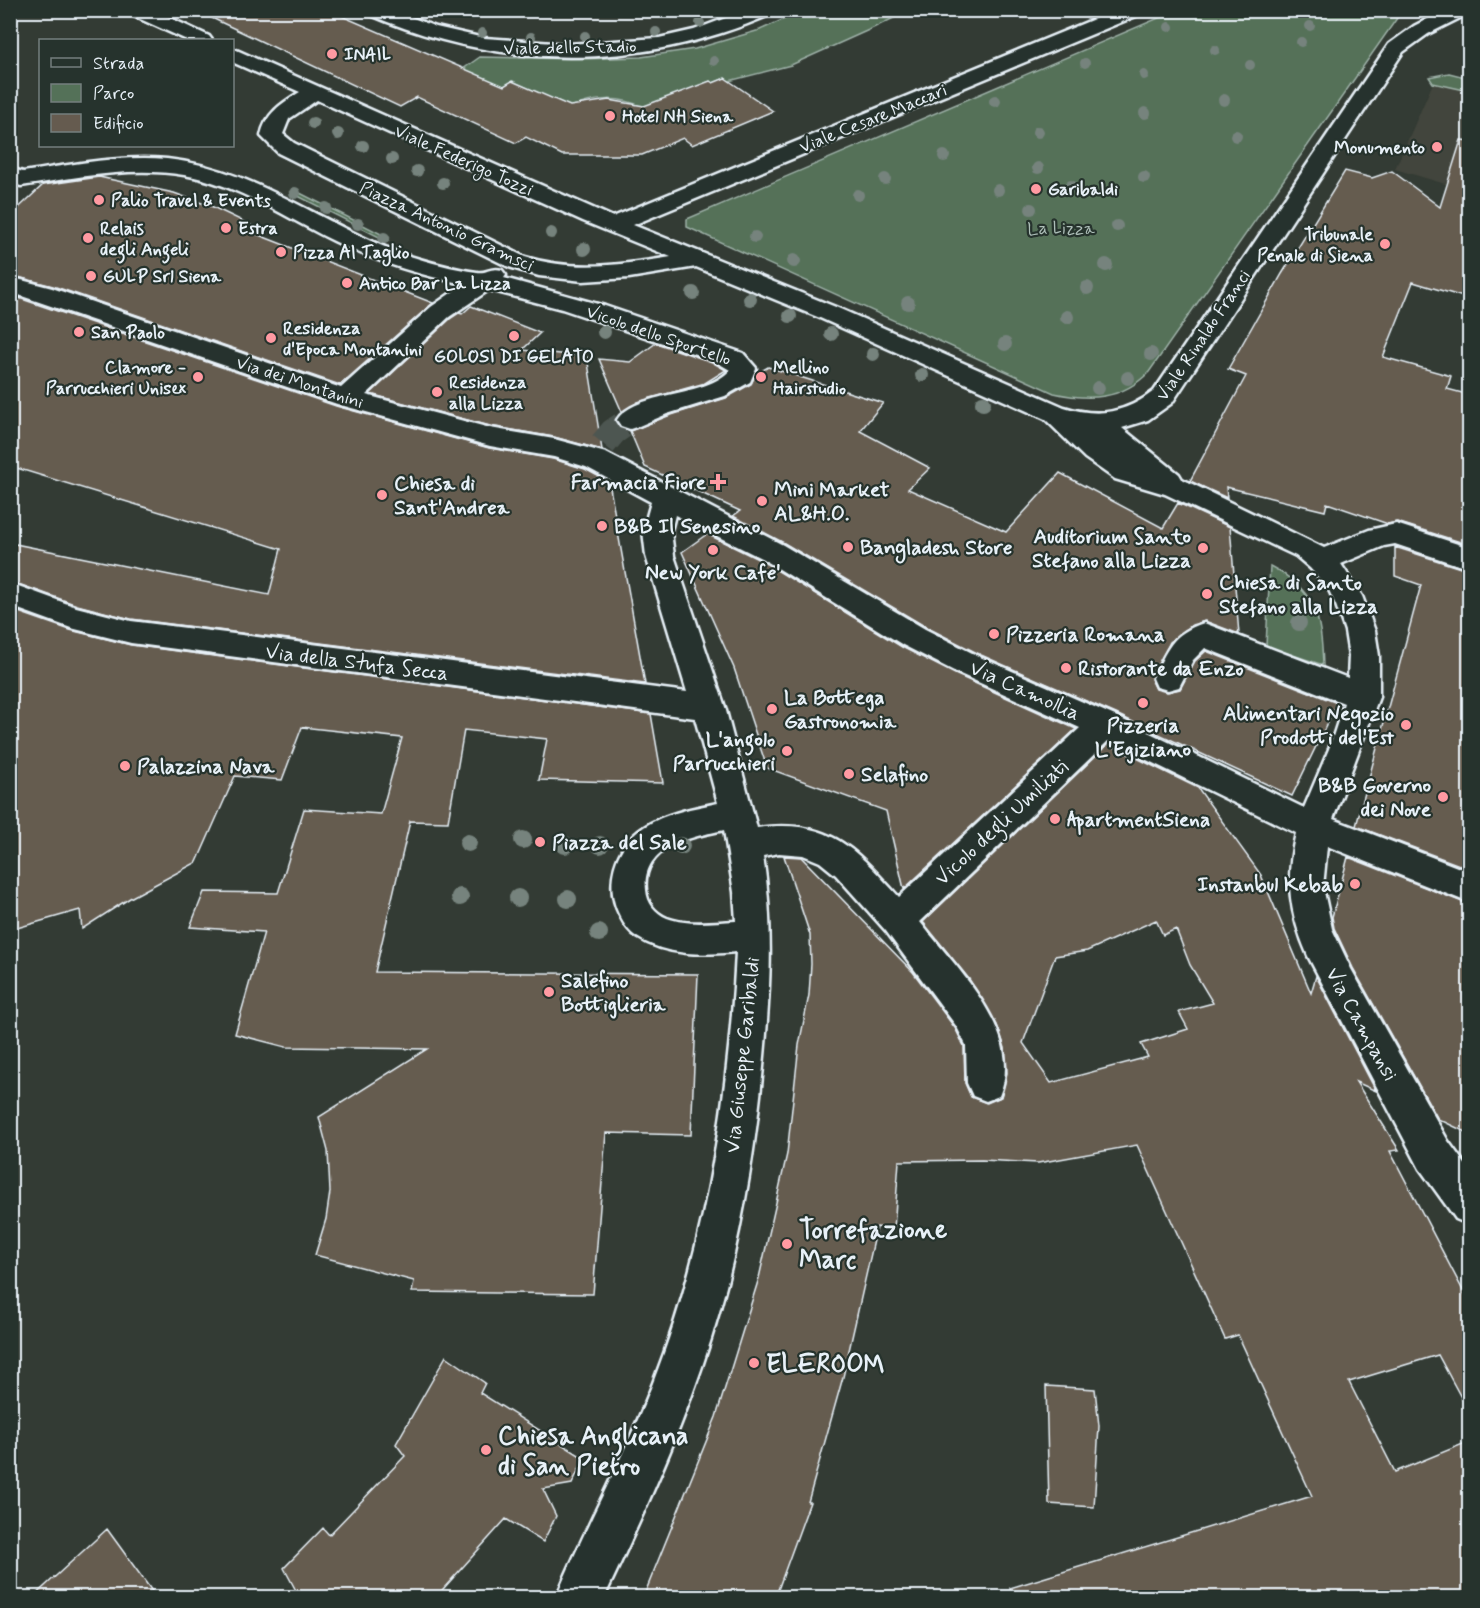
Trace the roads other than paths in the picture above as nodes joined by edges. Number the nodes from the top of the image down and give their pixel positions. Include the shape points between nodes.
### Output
1 (136, 10) edge
2 (375, 10) edge
3 (765, 10) edge
4 (1134, 10) edge
5 (1461, 10) edge
6 (200, 39) edge
7 (234, 55) edge
8 (315, 92) junction
9 (14, 182) edge
10 (612, 225) junction
11 (698, 260) junction
12 (517, 262) junction
13 (483, 282) junction
14 (10, 284) edge
15 (346, 398) junction
16 (1054, 413) junction
17 (630, 420) tunnel mouth
18 (1098, 423) junction
19 (600, 452) joint
20 (1175, 487) junction
21 (666, 498) junction
22 (1470, 558) edge
23 (1322, 560) junction
24 (10, 594) edge
25 (1168, 678) dead end
26 (1363, 697) junction
27 (710, 707) junction
28 (1097, 731) junction
29 (1314, 826) junction
30 (740, 828) junction
31 (1470, 888) edge
32 (898, 920) junction
33 (754, 935) junction
34 (986, 1083) dead end
35 (1452, 1160) edge
36 (1470, 1205) edge
37 (579, 1598) edge

1 - 6 street
2 - 3 street, Viale dello Stadio via 473,43 556,50 679,40
4 - 10 street, Viale Cesare Maccari
5 - 18 street, Viale Rinaldo Franci via 1408,38 1389,58 1163,397 1138,415
7 - 8 street, Viale Federigo Tozzi
8 - 10 street, Viale Federigo Tozzi
8 - 12 street, Piazza Antonio Gramsci via 291,106 275,122 272,136 277,142
9 - 13 street, Piazza Antonio Gramsci via 131,166 189,170 244,187 378,253
10 - 11 street, Viale Federigo Tozzi
11 - 12 street, Piazza Antonio Gramsci via 589,274 551,273
11 - 16 street via 829,313
12 - 13 street
13 - 15 street via 428,323
13 - 17 street, Vicolo dello Sportello via 572,304 722,354 743,368 741,376 731,382
14 - 15 street, Via dei Montanini via 43,292
15 - 19 street, Via dei Montanini via 490,437
16 - 18 street, Viale Rinaldo Franci
16 - 20 street via 1112,465 1138,478
18 - 20 street
19 - 21 street, Via Camollia
20 - 23 street via 1287,539
21 - 27 street, Via Giuseppe Garibaldi via 657,531 660,556
21 - 28 street, Via Camollia via 773,552 914,637
22 - 23 street via 1396,534
23 - 26 street, Via Campansi via 1347,595 1361,631 1366,660
24 - 27 street, Via della Stufa Secca via 71,617 131,632
25 - 26 street via 1188,644 1196,636 1204,635
26 - 29 street, Via Campansi
27 - 30 street, Via Giuseppe Garibaldi
28 - 29 street, Via Camollia
28 - 32 street, Vicolo degli Umiliati
29 - 31 street, Via Camollia
29 - 35 street, Via Campansi via 1306,896 1320,944
30 - 32 street via 817,844 849,865
30 - 33 street, Via Giuseppe Garibaldi via 752,896
30 - 33 street via 687,825 656,837 632,863 629,896 634,910 660,933 702,938
32 - 34 street via 979,1030 987,1057
33 - 37 street, Via Giuseppe Garibaldi via 736,1131 705,1284 687,1346 652,1437
35 - 36 street, Via Campansi

